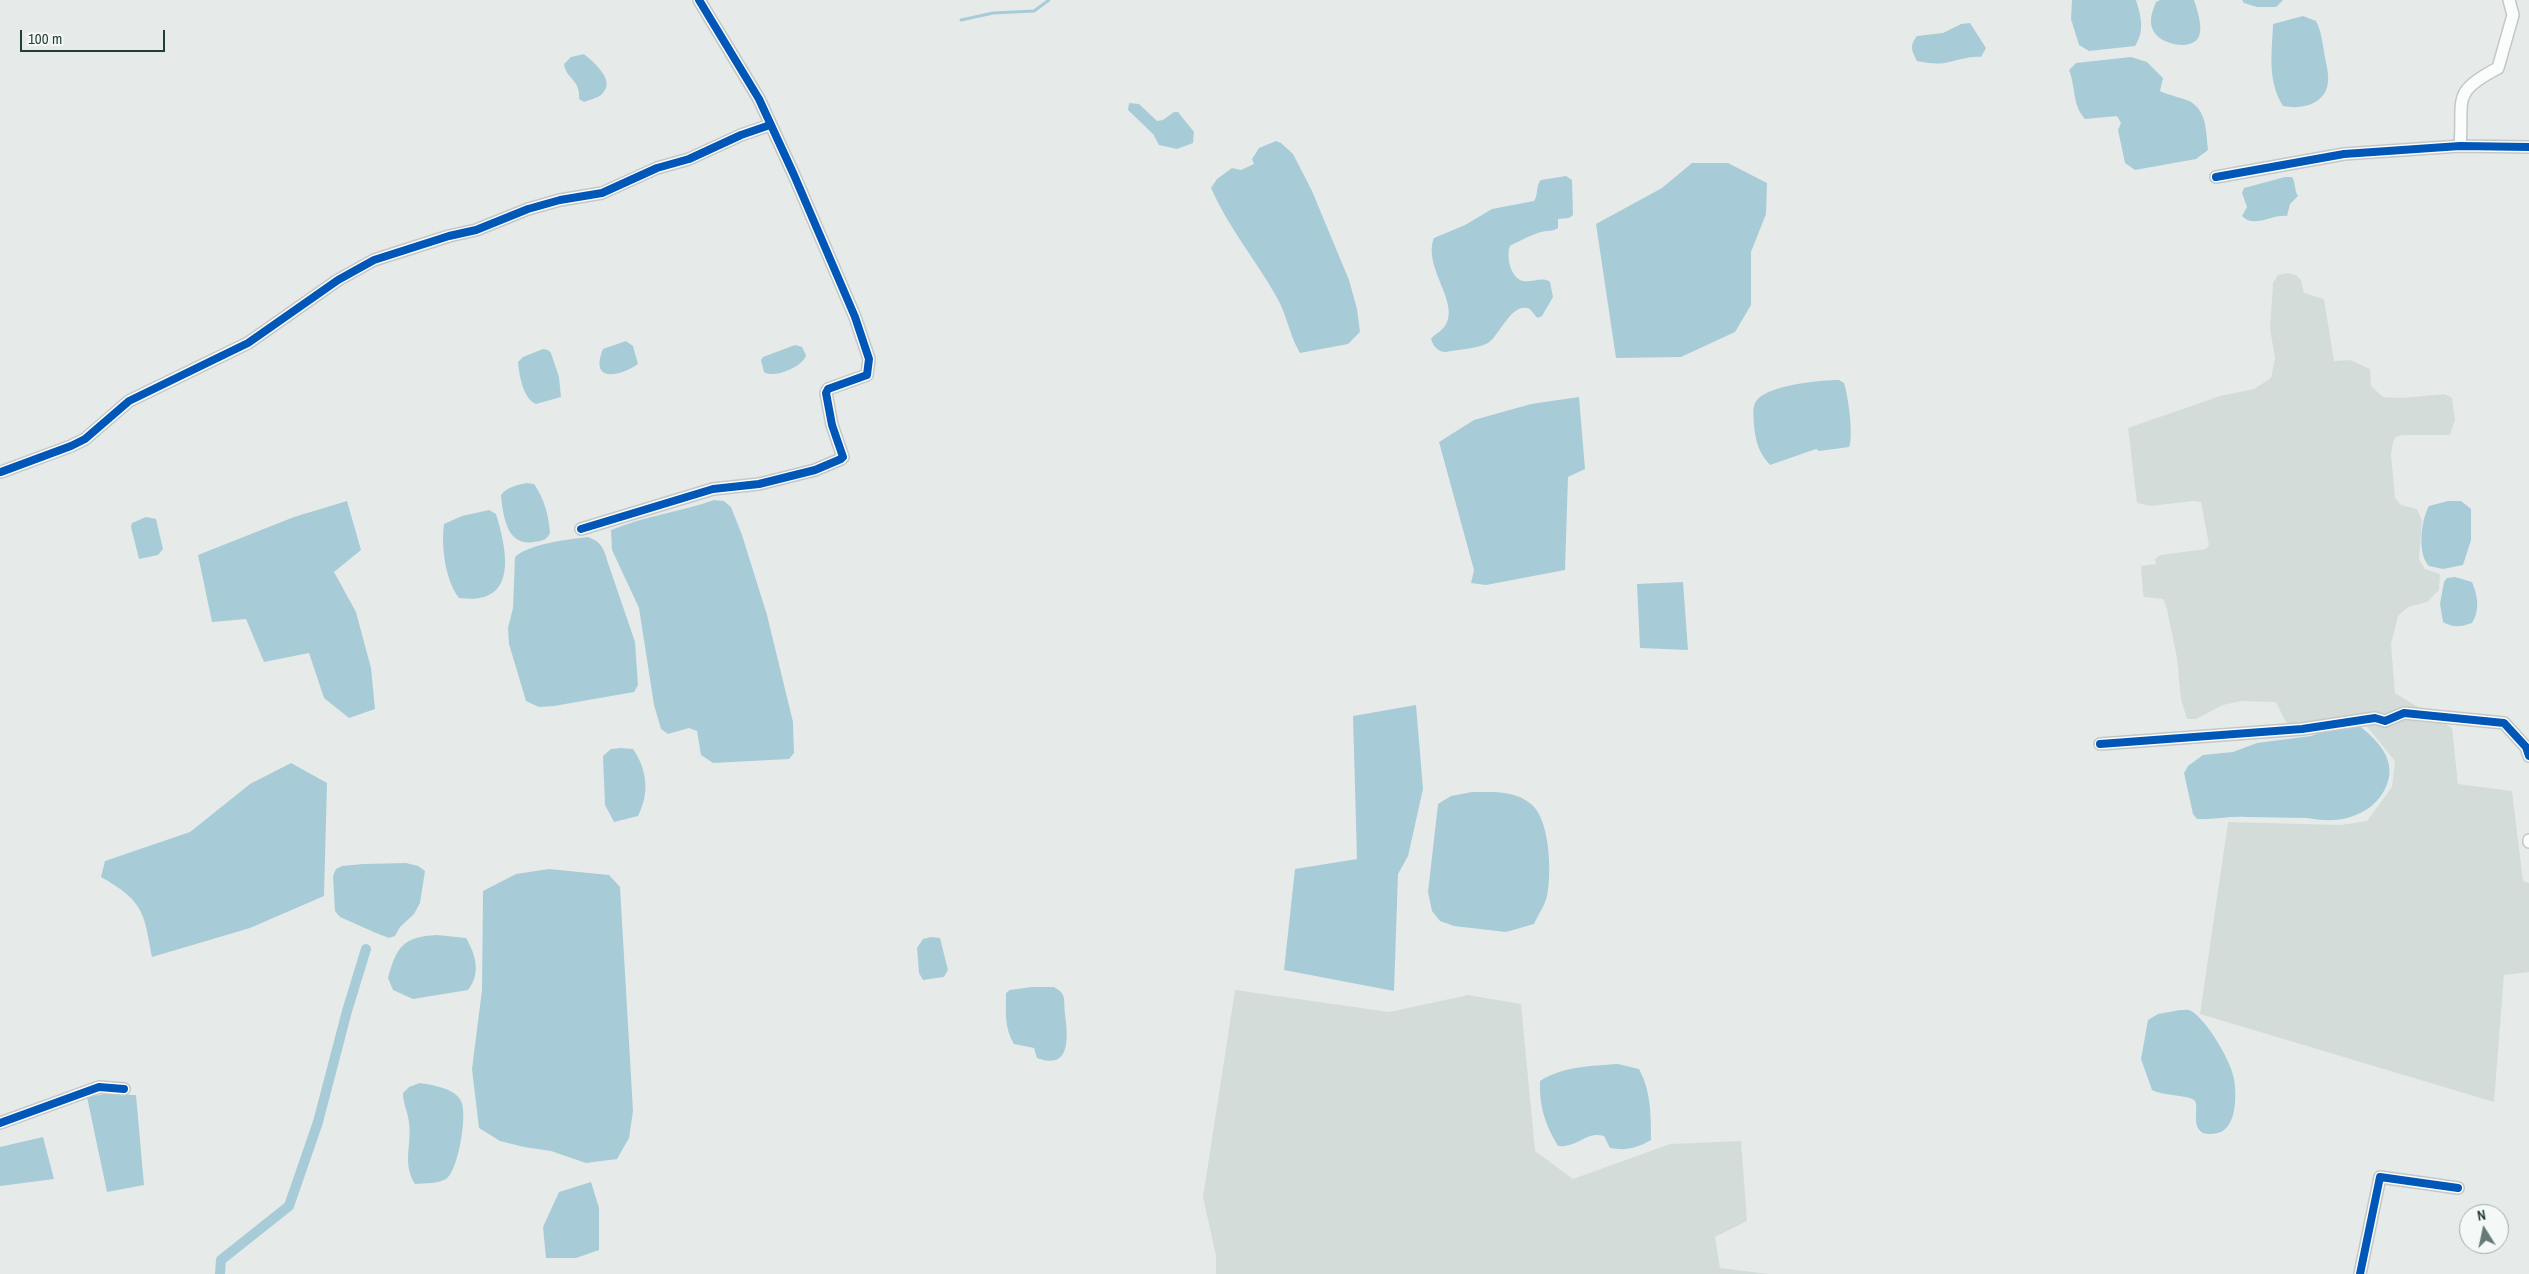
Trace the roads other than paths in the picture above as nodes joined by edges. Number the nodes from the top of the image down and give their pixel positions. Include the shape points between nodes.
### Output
1 (699, 0) edge
2 (2509, 0) edge
3 (770, 125) junction
4 (2460, 146) junction
5 (2529, 147) edge
6 (2216, 176) dead end
7 (1, 472) edge
8 (581, 530) dead end
9 (2100, 744) dead end
10 (2529, 756) edge
11 (124, 1088) dead end
12 (0, 1123) edge
13 (2458, 1188) dead end
14 (2360, 1274) edge

1 - 3 street via 759,99
2 - 4 street via 2513,15 2498,68 2478,78 2464,91
3 - 7 street via 688,159 657,168 602,193 528,209 476,230 374,260 338,280 248,343 129,401 78,443
3 - 8 street via 855,317 869,359 867,375 828,389 826,393 843,457 815,470 760,484 713,489
4 - 5 street
4 - 6 street via 2344,154
9 - 10 street via 2302,729 2375,718 2386,721 2404,713 2504,723 2526,747
11 - 12 street via 99,1087
13 - 14 street via 2380,1177

